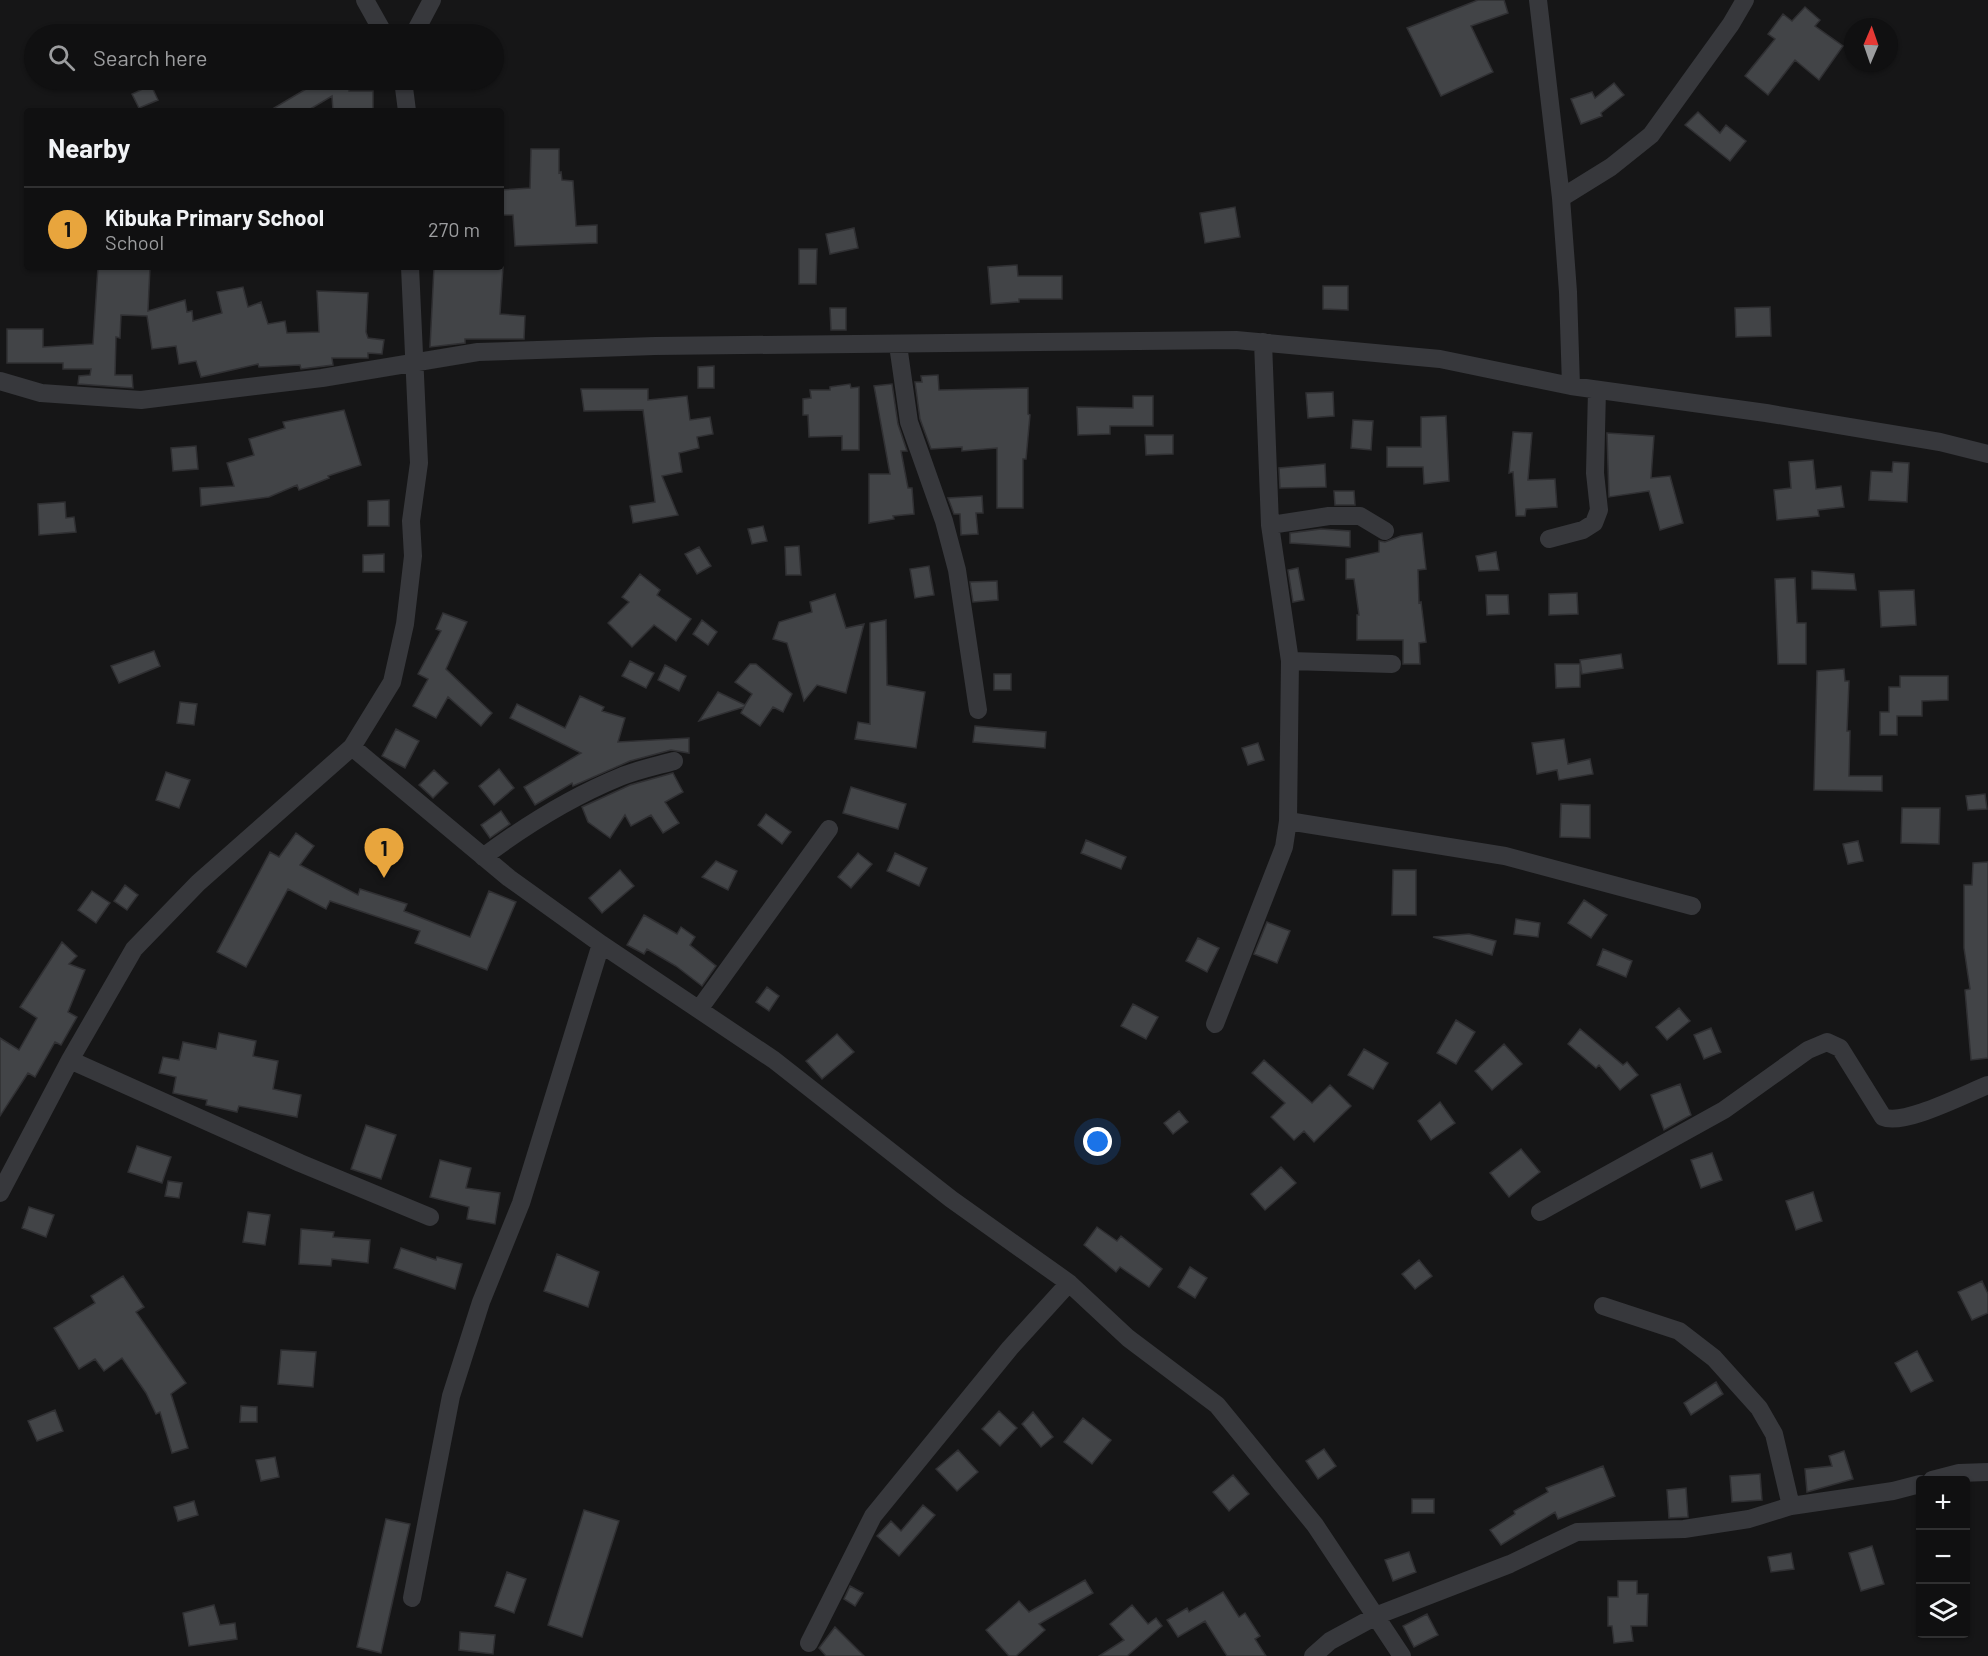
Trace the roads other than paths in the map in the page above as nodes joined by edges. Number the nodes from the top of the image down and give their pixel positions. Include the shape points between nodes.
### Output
1 (365, 0) edge
2 (432, 0) edge
3 (1538, 0) edge
4 (1744, 0) edge
5 (374, 24) edge
6 (419, 24) edge
7 (404, 90) edge
8 (407, 108) edge
9 (1561, 198) junction
10 (411, 270) edge
11 (1263, 342) junction
12 (898, 345) junction
13 (416, 364) junction
14 (0, 381) edge
15 (1571, 386) junction
16 (1597, 390) junction
17 (1988, 454) edge
18 (1270, 525) junction
19 (1385, 531) dead end
20 (1549, 539) dead end
21 (1290, 662) junction
22 (1392, 664) dead end
23 (978, 710) dead end
24 (352, 747) junction
25 (674, 762) dead end
26 (1288, 821) junction
27 (830, 829) dead end
28 (483, 857) junction
29 (1692, 906) dead end
30 (600, 944) junction
31 (700, 1008) junction
32 (1215, 1024) dead end
33 (70, 1060) junction
34 (1988, 1085) edge
35 (0, 1192) edge
36 (1540, 1212) dead end
37 (430, 1217) dead end
38 (1069, 1283) junction
39 (1603, 1306) dead end
40 (1988, 1472) edge
41 (1947, 1476) edge
42 (1916, 1485) edge
43 (1791, 1506) junction
44 (412, 1598) dead end
45 (1378, 1615) junction
46 (809, 1643) dead end
47 (1313, 1656) edge
48 (1402, 1656) edge

1 - 5 street
2 - 6 street
3 - 9 street
4 - 9 street via 1651,135 1611,167
7 - 8 street
9 - 15 street
10 - 13 street
11 - 12 street
11 - 15 street via 1440,359
11 - 18 street
12 - 13 street via 655,346 478,352
12 - 23 street via 909,422 957,570
13 - 14 street via 141,400 41,393
13 - 24 street via 419,463 405,624 392,682
15 - 16 street
16 - 17 street via 1766,413 1940,442
16 - 20 street via 1595,473 1599,510 1594,523 1583,530
18 - 19 street via 1329,516 1360,516
18 - 21 street
21 - 22 street
21 - 26 street
24 - 28 street
24 - 33 street via 198,883 134,950
25 - 28 street via 621,776 521,829
26 - 29 street via 1504,856
26 - 32 street via 1284,847
27 - 31 street
28 - 30 street
30 - 31 street
30 - 44 street via 521,1203 481,1302 451,1396
31 - 38 street via 774,1060 951,1199
33 - 35 street
33 - 37 street
34 - 36 street via 1891,1120 1883,1117 1840,1048 1827,1042 1808,1050 1724,1110
38 - 45 street via 1128,1338 1217,1405 1315,1525
38 - 46 street via 1010,1348 873,1516
39 - 43 street via 1679,1331 1714,1358 1759,1408 1774,1434
40 - 41 street
42 - 43 street
43 - 45 street via 1749,1519 1684,1529 1577,1532
45 - 47 street via 1330,1641
45 - 48 street

